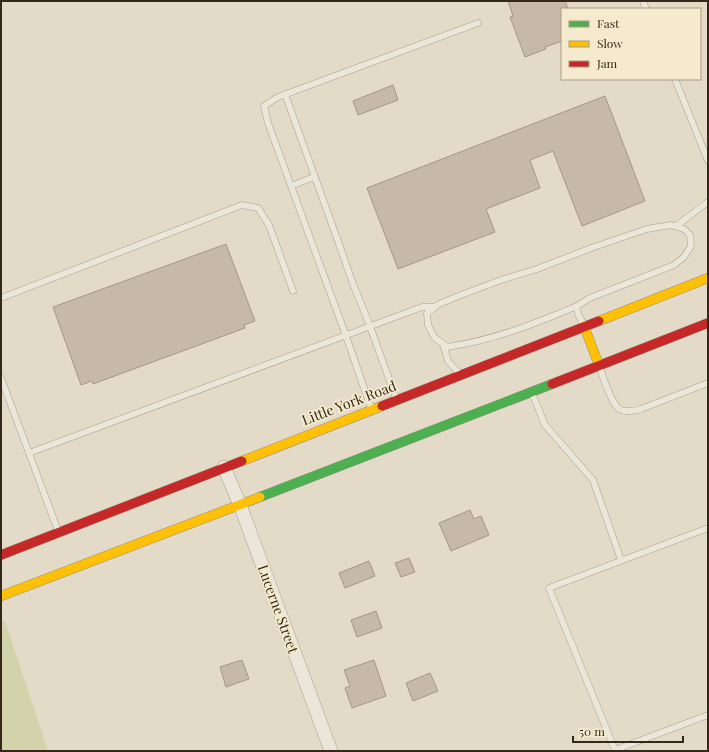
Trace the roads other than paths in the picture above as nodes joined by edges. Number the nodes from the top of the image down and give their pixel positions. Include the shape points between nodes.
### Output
1 (478, 23) dead end
2 (674, 80) edge
3 (285, 94) junction
4 (708, 161) edge
5 (314, 177) junction
6 (291, 186) junction
7 (708, 202) edge
8 (676, 226) junction
9 (708, 278) edge
10 (292, 291) dead end
11 (1, 298) edge
12 (577, 306) junction
13 (435, 307) junction
14 (708, 324) edge
15 (584, 326) junction
16 (370, 327) junction
17 (346, 336) junction
18 (443, 343) junction
19 (599, 366) junction
20 (460, 374) junction
21 (1, 378) edge
22 (708, 383) edge
23 (532, 392) junction
24 (396, 400) junction
25 (371, 409) junction
26 (29, 453) junction
27 (224, 467) junction
28 (240, 505) junction
29 (708, 528) edge
30 (58, 532) junction
31 (1, 555) edge
32 (621, 560) junction
33 (1, 596) edge
34 (708, 715) edge
35 (616, 750) edge
36 (331, 751) edge

1 - 3 lane
2 - 4 lane
3 - 5 lane
3 - 6 lane via 264,106
5 - 6 lane
5 - 16 lane
6 - 17 lane
7 - 8 lane
8 - 12 lane via 690,235 691,246 684,257 674,265
8 - 13 lane via 647,229 501,280
9 - 15 main road, Little York Road
10 - 11 lane via 269,225 258,208 242,204
12 - 15 lane
12 - 18 lane via 504,334 447,347
13 - 16 lane via 422,307
13 - 18 lane via 427,312 428,325 434,336
14 - 19 main road
15 - 19 main road
15 - 20 main road, Little York Road
16 - 17 lane
16 - 24 lane
17 - 25 lane
17 - 26 lane
18 - 20 lane via 448,361
19 - 22 lane via 615,405 626,411 641,409
19 - 23 main road
20 - 24 main road, Little York Road
21 - 26 lane
23 - 28 main road
23 - 32 lane via 545,425 593,480
24 - 25 main road, Little York Road
25 - 27 main road, Little York Road
26 - 30 lane
27 - 28 street, Lucerne Street
27 - 30 main road, Little York Road
28 - 33 main road
28 - 36 street, Lucerne Street
29 - 32 lane
30 - 31 main road, Little York Road
32 - 35 lane via 549,588
34 - 35 lane

